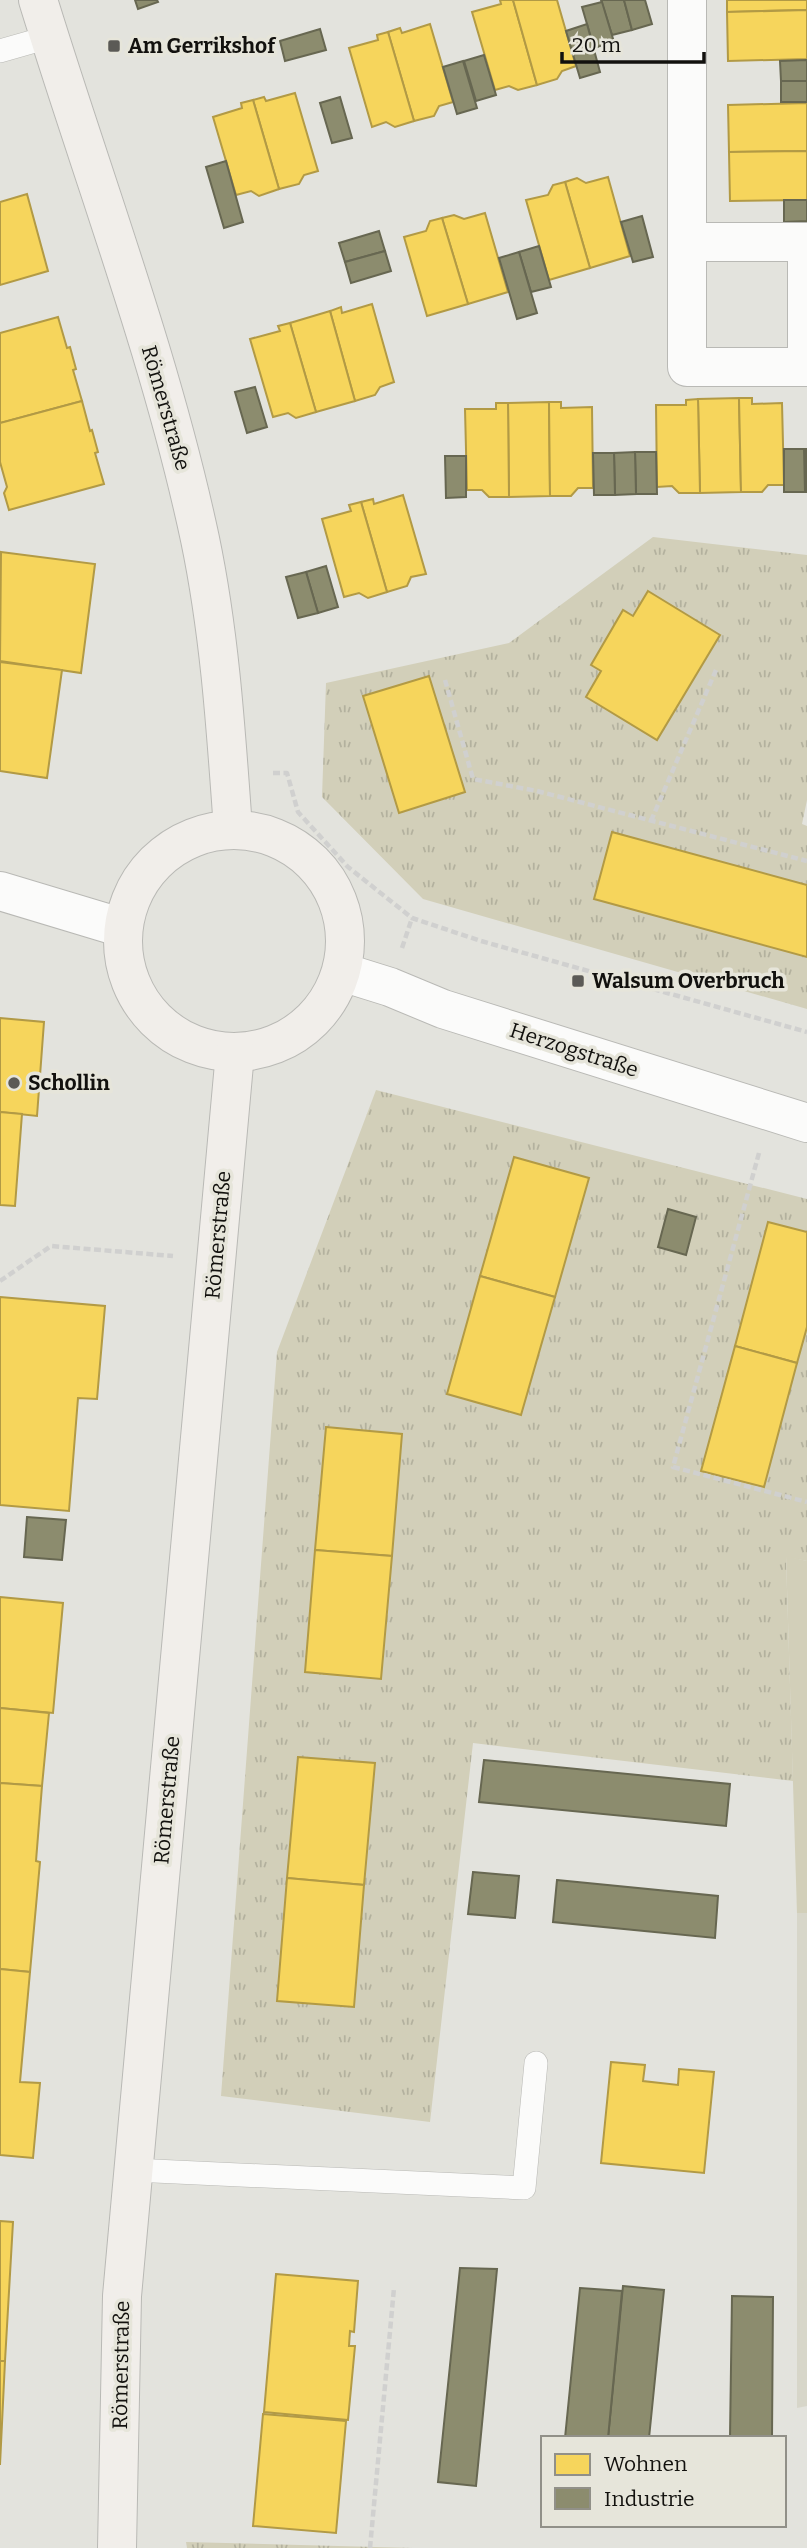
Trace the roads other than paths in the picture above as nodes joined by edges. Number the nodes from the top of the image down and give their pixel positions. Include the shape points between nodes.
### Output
1 (38, 0) edge
2 (687, 0) edge
3 (49, 37) junction
4 (0, 51) edge
5 (687, 242) junction
6 (233, 829) junction
7 (0, 891) edge
8 (123, 928) junction
9 (342, 972) junction
10 (236, 1053) junction
11 (807, 1123) edge
12 (536, 2063) dead end
13 (133, 2170) junction
14 (117, 2548) edge

1 - 3 main road, Römerstraße
2 - 5 street
3 - 4 lane
3 - 6 main road, Römerstraße via 187,480 221,664
5 - 5 street via 687,367 807,367 807,242
6 - 8 main road via 201,834 172,848 148,869 131,896
6 - 9 main road via 267,834 299,849 324,873 340,904 347,937
7 - 8 street
8 - 10 main road via 125,965 139,1001 165,1028 198,1046
9 - 10 main road via 327,1004 303,1030 271,1046
9 - 11 street, Herzogstraße via 443,1010
10 - 13 main road, Römerstraße
12 - 13 lane via 524,2188
13 - 14 main road, Römerstraße via 122,2296

